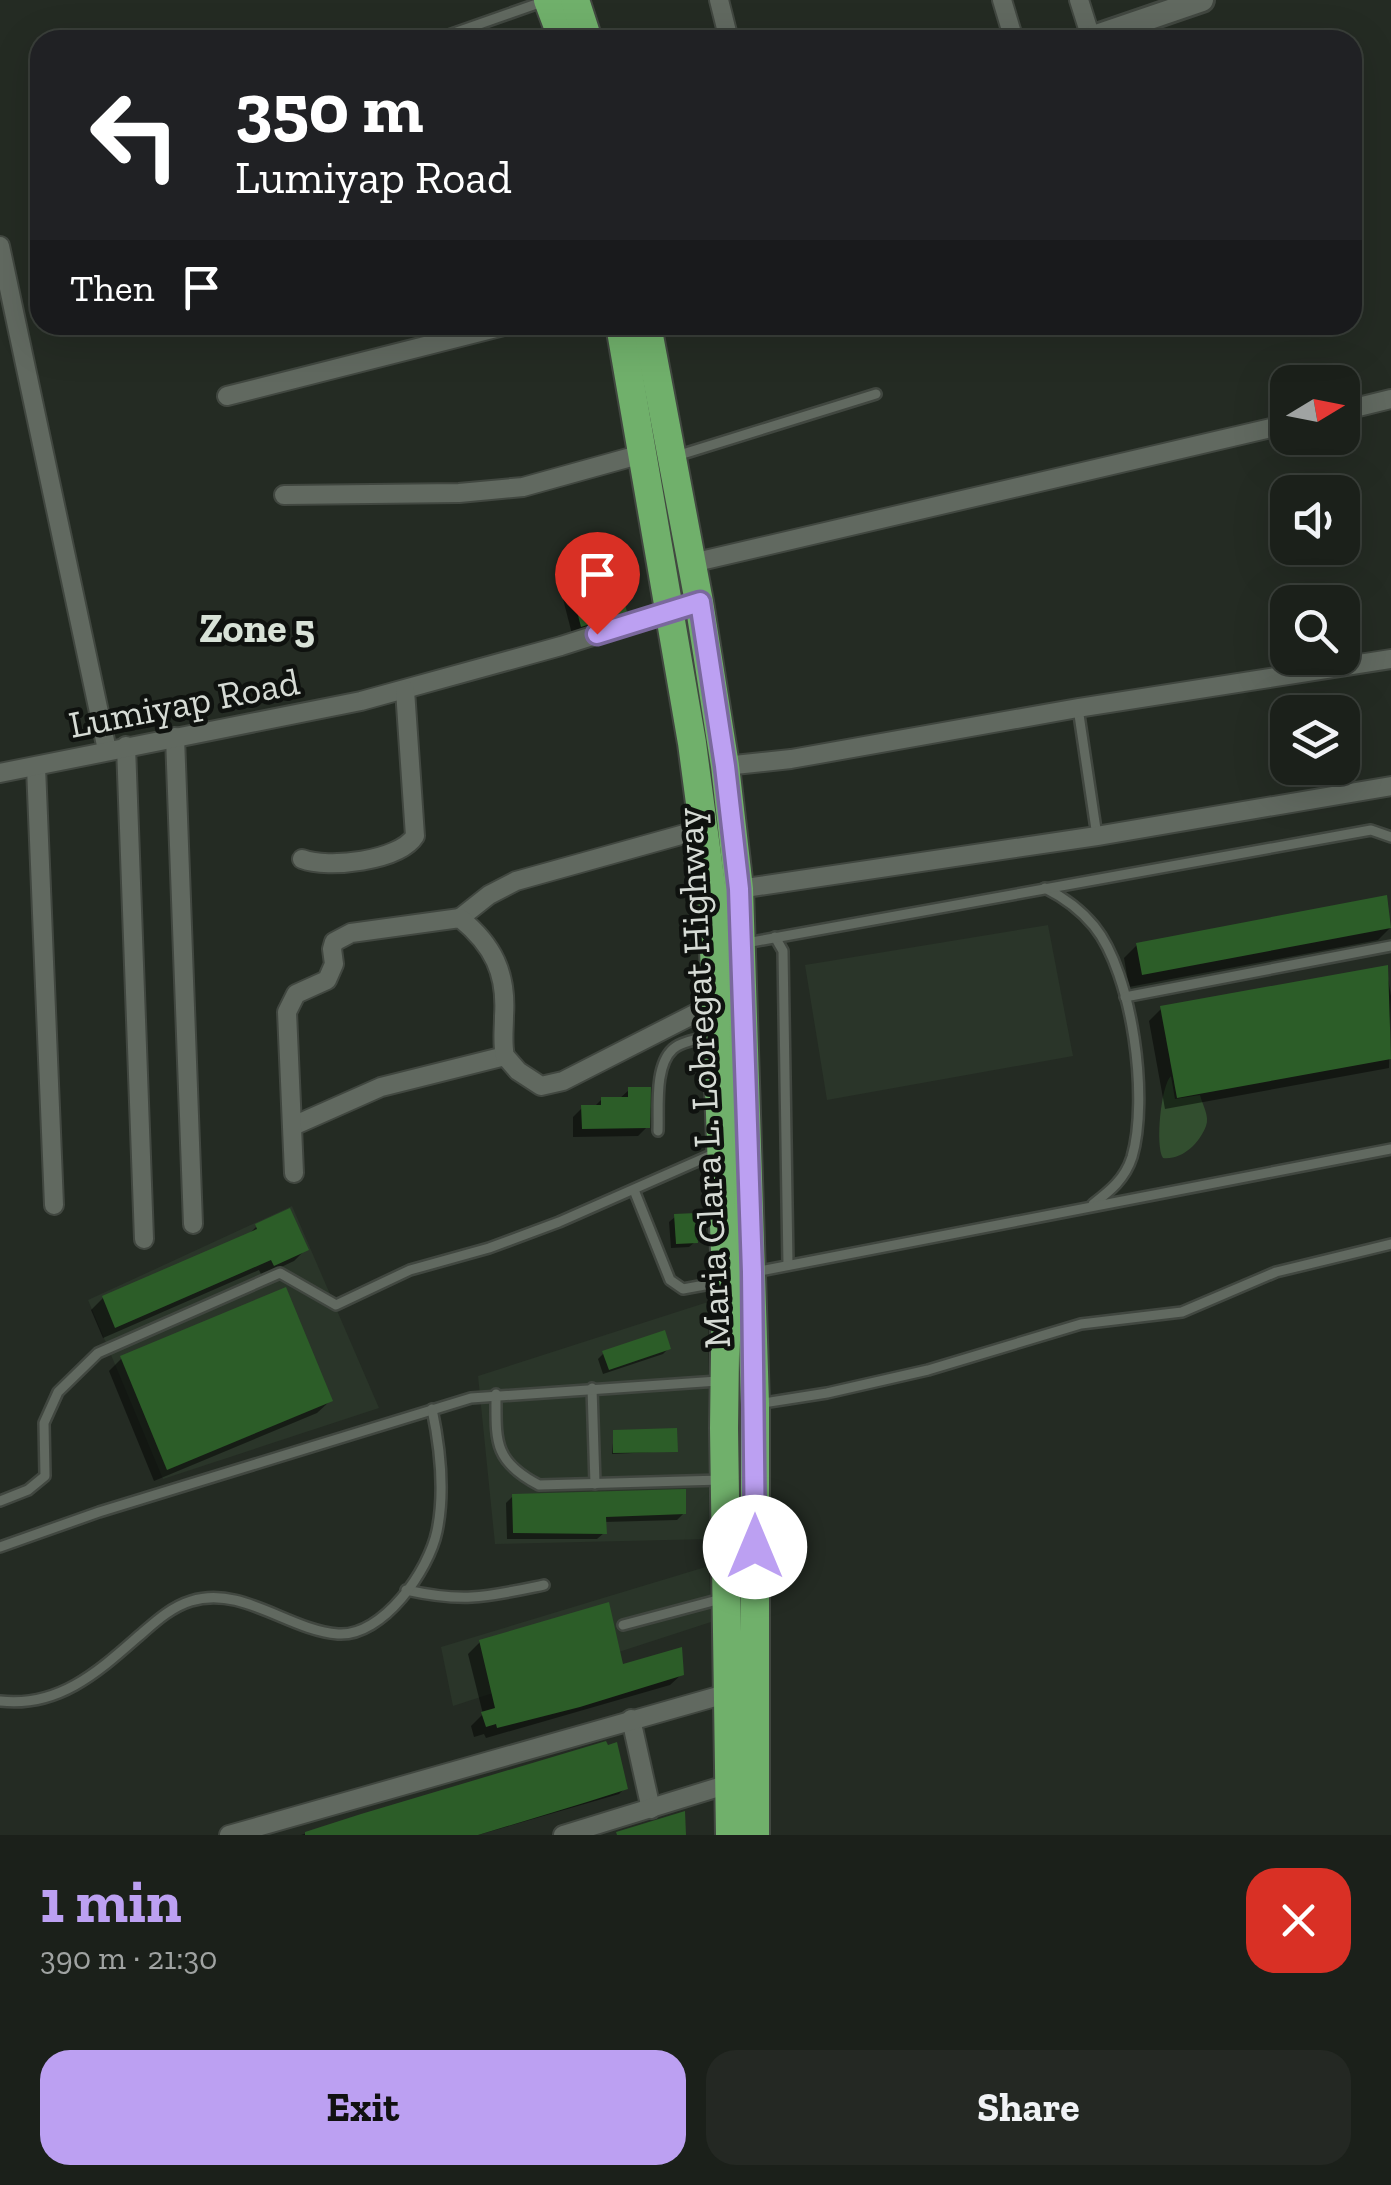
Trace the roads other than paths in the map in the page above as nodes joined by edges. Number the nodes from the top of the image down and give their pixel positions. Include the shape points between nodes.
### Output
1 (548, 0) edge
2 (574, 0) edge
3 (719, 0) edge
4 (1002, 0) edge
5 (1079, 0) edge
6 (1202, 0) edge
7 (462, 30) edge
8 (558, 30) edge
9 (584, 30) edge
10 (726, 30) edge
11 (1011, 30) edge
12 (1086, 30) edge
13 (1114, 30) edge
14 (0, 246) edge
15 (468, 335) edge
16 (622, 335) edge
17 (648, 335) edge
18 (876, 394) dead end
19 (227, 396) dead end
20 (1391, 399) edge
21 (1360, 407) edge
22 (1270, 428) edge
23 (642, 454) junction
24 (672, 458) junction
25 (284, 495) dead end
26 (692, 564) junction
27 (700, 602) junction
28 (669, 611) junction
29 (1391, 658) edge
30 (405, 690) junction
31 (1078, 708) junction
32 (175, 738) junction
33 (116, 748) junction
34 (725, 766) junction
35 (36, 767) junction
36 (0, 773) edge
37 (1391, 786) edge
38 (706, 828) junction
39 (1098, 836) junction
40 (1391, 837) edge
41 (302, 859) dead end
42 (1043, 887) junction
43 (726, 891) junction
44 (460, 918) junction
45 (775, 938) junction
46 (729, 946) junction
47 (1391, 946) edge
48 (1126, 997) junction
49 (716, 1003) junction
50 (717, 1035) junction
51 (505, 1056) junction
52 (293, 1126) junction
53 (658, 1131) dead end
54 (1391, 1149) edge
55 (721, 1150) junction
56 (294, 1173) dead end
57 (634, 1190) junction
58 (54, 1206) dead end
59 (1091, 1206) junction
60 (194, 1224) dead end
61 (144, 1238) dead end
62 (1391, 1244) edge
63 (788, 1265) junction
64 (739, 1276) junction
65 (725, 1380) junction
66 (592, 1388) junction
67 (496, 1394) junction
68 (754, 1404) junction
69 (432, 1409) junction
70 (724, 1480) junction
71 (595, 1484) junction
72 (0, 1501) edge
73 (0, 1547) edge
74 (544, 1585) dead end
75 (406, 1590) junction
76 (727, 1597) junction
77 (623, 1625) dead end
78 (742, 1690) junction
79 (0, 1700) edge
80 (630, 1719) junction
81 (729, 1784) junction
82 (651, 1809) junction
83 (229, 1835) edge
84 (563, 1835) edge
85 (730, 1835) edge
86 (755, 1835) edge

1 - 7 lane
1 - 8 highway
2 - 9 highway
3 - 10 street
4 - 11 street
5 - 12 street
6 - 13 street
14 - 33 street
15 - 19 street
16 - 23 highway, Maria Clara L. Lobregat Highway
17 - 24 highway, Maria Clara L. Lobregat Highway
18 - 24 lane
20 - 21 street
22 - 26 street
23 - 25 street via 523,486
23 - 28 highway, Maria Clara L. Lobregat Highway
24 - 26 highway, Maria Clara L. Lobregat Highway
26 - 27 highway, Maria Clara L. Lobregat Highway
27 - 28 street, Lumiyap Road
27 - 34 highway, Maria Clara L. Lobregat Highway
28 - 30 street, Lumiyap Road
28 - 38 highway, Maria Clara L. Lobregat Highway
29 - 31 street
30 - 32 street, Lumiyap Road
30 - 41 street via 415,836 399,850 332,866
31 - 34 street
31 - 39 lane
32 - 33 street, Lumiyap Road
32 - 60 street
33 - 35 street, Lumiyap Road
33 - 61 street
34 - 43 highway, Maria Clara L. Lobregat Highway
35 - 36 street, Lumiyap Road
35 - 58 street
37 - 39 street
38 - 43 highway, Maria Clara L. Lobregat Highway
38 - 44 street via 516,882
39 - 43 street
40 - 42 lane via 1371,830
42 - 45 lane
42 - 48 lane via 1070,900 1097,929
43 - 46 highway, Maria Clara L. Lobregat Highway
44 - 51 street via 499,963
44 - 52 street via 351,933 334,942 327,980 296,994 286,1012
45 - 46 lane
45 - 63 lane via 783,951
46 - 49 highway, Maria Clara L. Lobregat Highway
46 - 64 highway, Maria Clara L. Lobregat Highway
47 - 48 lane
48 - 59 lane via 1140,1112 1131,1160 1116,1187
49 - 50 highway, Maria Clara L. Lobregat Highway
49 - 51 street via 550,1086 533,1082
50 - 53 lane via 670,1053 660,1084
50 - 55 highway, Maria Clara L. Lobregat Highway
51 - 52 street via 380,1087
52 - 56 street
54 - 59 lane
55 - 57 lane
55 - 64 highway, Maria Clara L. Lobregat Highway
57 - 64 lane via 670,1280 683,1289
57 - 72 lane via 521,1237 410,1270 336,1305 280,1273 98,1352 58,1392 44,1423 45,1476
59 - 63 lane
62 - 68 lane via 1276,1272 1182,1312 1081,1324 928,1370
63 - 64 lane
64 - 65 highway, Maria Clara L. Lobregat Highway
64 - 68 highway, Maria Clara L. Lobregat Highway
65 - 66 lane
65 - 70 highway, Maria Clara L. Lobregat Highway
66 - 67 lane
66 - 71 lane
67 - 69 lane
67 - 71 lane via 496,1435 516,1474 538,1486
68 - 78 highway, Maria Clara L. Lobregat Highway
69 - 73 lane
69 - 75 lane via 440,1455 437,1532
70 - 71 lane
70 - 76 highway, Maria Clara L. Lobregat Highway
74 - 75 lane via 475,1600
75 - 79 lane via 390,1614 342,1634 216,1597 191,1600 63,1692 23,1704
76 - 77 lane
76 - 78 highway, Maria Clara L. Lobregat Highway
78 - 80 street
78 - 81 highway, Maria Clara L. Lobregat Highway
78 - 86 highway, Maria Clara L. Lobregat Highway
80 - 82 street
80 - 83 street
81 - 82 street
81 - 85 highway, Maria Clara L. Lobregat Highway
82 - 84 street

